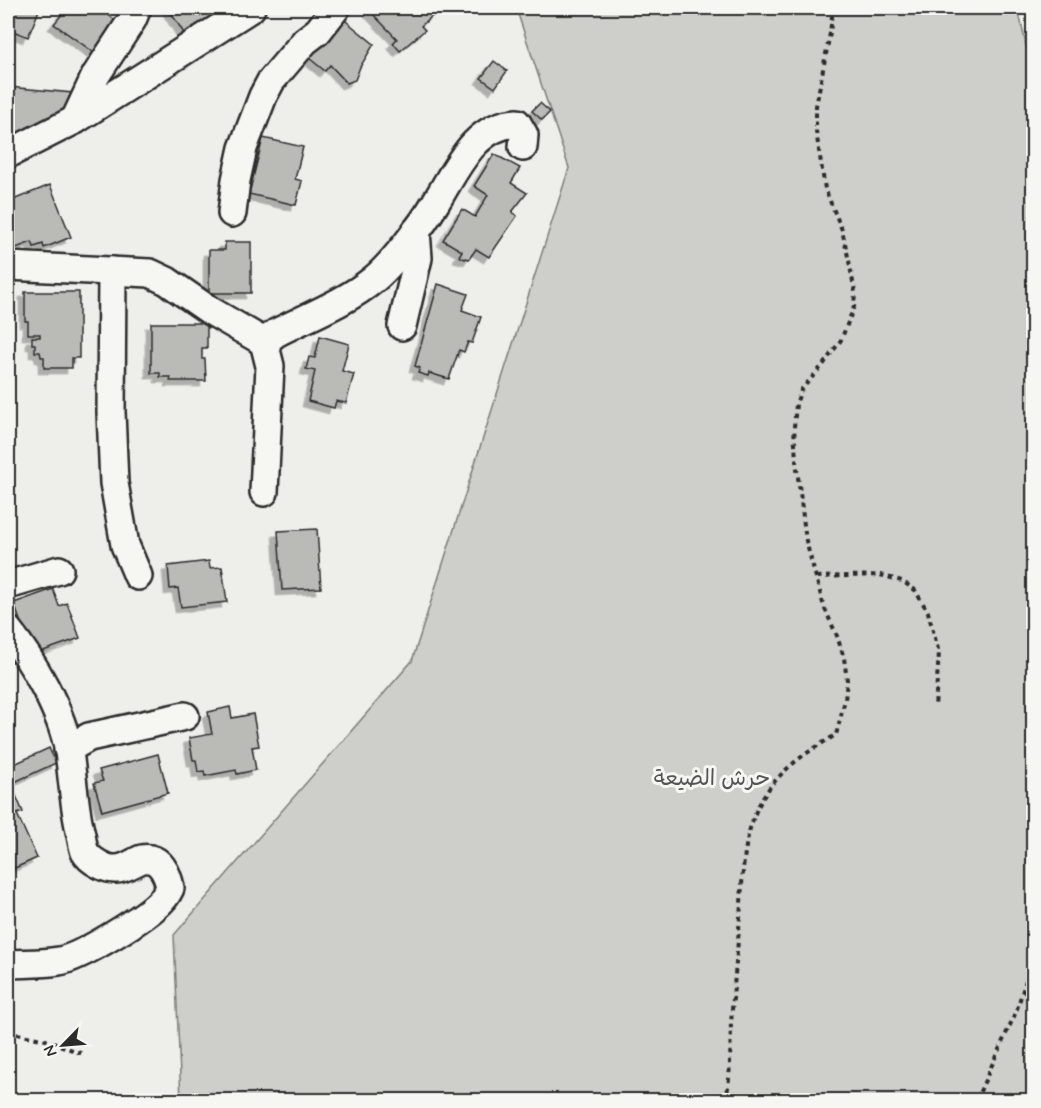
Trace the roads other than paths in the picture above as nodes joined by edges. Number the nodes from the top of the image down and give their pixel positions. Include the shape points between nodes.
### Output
1 (137, 8) edge
2 (252, 8) edge
3 (336, 8) edge
4 (75, 120) junction
5 (523, 147) dead end
6 (8, 154) edge
7 (232, 213) dead end
8 (416, 231) junction
9 (8, 266) edge
10 (112, 271) junction
11 (402, 326) dead end
12 (264, 342) junction
13 (264, 492) dead end
14 (59, 570) dead end
15 (138, 576) dead end
16 (8, 585) edge
17 (8, 630) edge
18 (185, 716) dead end
19 (68, 749) junction
20 (8, 964) edge

1 - 4 street via 96,75
2 - 4 street
3 - 7 street via 271,81 263,96 243,148
4 - 6 street
5 - 8 street via 525,135 517,123 506,123 481,137 462,158
8 - 11 street via 418,258
8 - 12 street via 374,280
9 - 10 street
10 - 12 street via 150,273
10 - 15 street via 114,483 125,545
12 - 13 street via 270,366
14 - 16 street
17 - 19 street via 32,664
18 - 19 street via 89,738
19 - 20 street via 85,854 116,870 145,858 158,862 168,875 170,888 146,912 74,957

